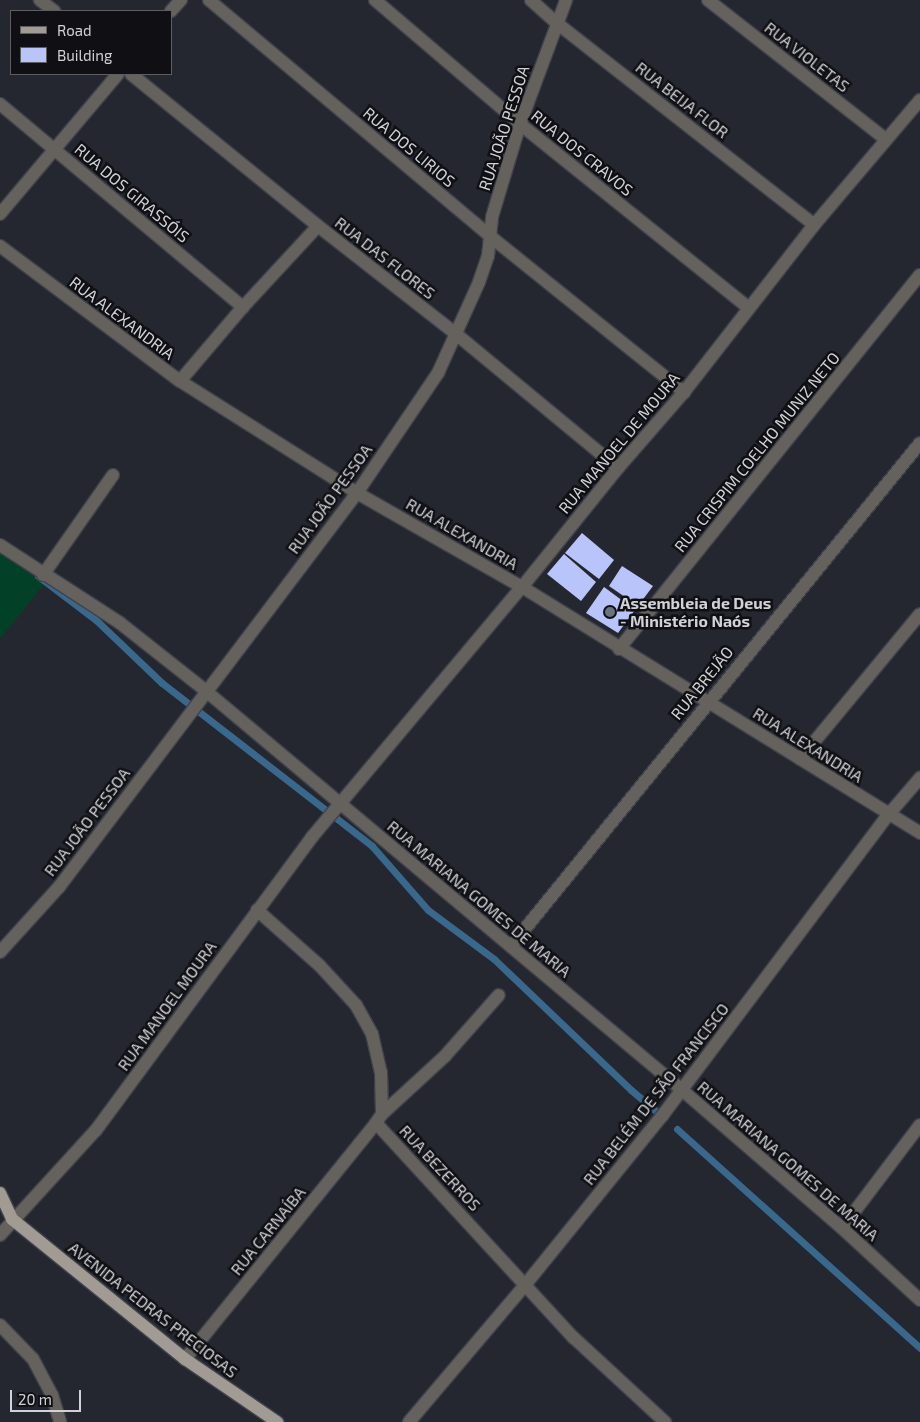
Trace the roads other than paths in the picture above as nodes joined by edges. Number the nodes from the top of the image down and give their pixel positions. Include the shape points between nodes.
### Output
1 (40, 0) edge
2 (181, 0) edge
3 (209, 0) edge
4 (375, 0) edge
5 (531, 0) edge
6 (566, 0) edge
7 (708, 0) edge
8 (53, 10) edge
9 (172, 10) edge
10 (558, 24) junction
11 (117, 75) edge
12 (132, 75) edge
13 (920, 100) edge
14 (0, 104) edge
15 (520, 124) junction
16 (885, 139) junction
17 (56, 150) junction
18 (0, 214) edge
19 (814, 224) junction
20 (318, 226) junction
21 (491, 237) junction
22 (0, 246) edge
23 (920, 276) edge
24 (243, 307) junction
25 (749, 308) junction
26 (456, 334) junction
27 (180, 381) junction
28 (684, 392) junction
29 (920, 443) edge
30 (618, 468) junction
31 (114, 475) dead end
32 (356, 493) junction
33 (0, 545) edge
34 (43, 575) junction
35 (522, 587) junction
36 (920, 614) edge
37 (619, 648) junction
38 (204, 694) junction
39 (708, 702) junction
40 (800, 759) junction
41 (920, 778) edge
42 (336, 809) junction
43 (889, 814) junction
44 (920, 833) edge
45 (257, 910) junction
46 (512, 946) junction
47 (0, 952) edge
48 (499, 995) dead end
49 (682, 1090) junction
50 (379, 1118) junction
51 (920, 1125) edge
52 (0, 1193) edge
53 (12, 1220) junction
54 (842, 1228) junction
55 (0, 1235) edge
56 (525, 1286) junction
57 (920, 1300) edge
58 (0, 1325) edge
59 (185, 1359) junction
60 (60, 1422) edge
61 (277, 1422) edge
62 (409, 1422) edge
63 (664, 1422) edge

1 - 8 street
2 - 9 street
3 - 21 street, RUA DOS LIRIOS
4 - 15 street, RUA DOS CRAVOS
5 - 10 street, RUA BEIJA FLOR
6 - 10 street, RUA JOÃO PESSOA
7 - 16 street, RUA VIOLETAS
10 - 15 street, RUA JOÃO PESSOA
10 - 19 street, RUA BEIJA FLOR
11 - 17 street
12 - 20 street, RUA DAS FLORES
13 - 16 street, RUA MANOEL DE MOURA
14 - 17 street, RUA DOS GIRASSÓIS
15 - 21 street, RUA JOÃO PESSOA via 492,217
15 - 25 street, RUA DOS CRAVOS
16 - 19 street, RUA MANOEL DE MOURA
17 - 18 street
17 - 24 street, RUA DOS GIRASSÓIS
19 - 25 street, RUA MANOEL DE MOURA
20 - 24 street
20 - 26 street, RUA DAS FLORES
21 - 26 street, RUA JOÃO PESSOA via 479,282
21 - 28 street, RUA DOS LIRIOS
22 - 27 street, RUA ALEXANDRIA
23 - 37 street, RUA CRISPIM COELHO MUNIZ NETO
24 - 27 street
25 - 28 street, RUA MANOEL DE MOURA
26 - 30 street, RUA DAS FLORES
26 - 32 street, RUA JOÃO PESSOA via 438,373
27 - 32 street, RUA ALEXANDRIA
28 - 30 street, RUA MANOEL DE MOURA
29 - 39 street, RUA BREJÃO
30 - 35 street, RUA MANOEL DE MOURA
31 - 34 street
32 - 35 street, RUA ALEXANDRIA
32 - 38 street, RUA JOÃO PESSOA
33 - 34 street, RUA MARIANA GOMES DE MARIA
34 - 38 street, RUA MARIANA GOMES DE MARIA via 120,623
35 - 37 street, RUA ALEXANDRIA
35 - 42 street, RUA MANOEL DE MOURA
36 - 40 street
37 - 39 street, RUA ALEXANDRIA
38 - 42 street, RUA MARIANA GOMES DE MARIA
38 - 47 street, RUA JOÃO PESSOA via 58,888
39 - 40 street, RUA ALEXANDRIA
39 - 46 street, RUA BREJÃO
40 - 43 street, RUA ALEXANDRIA
41 - 43 street, RUA BELÉM DE SÃO FRANCISCO
42 - 45 street, RUA MANOEL MOURA
42 - 46 street, RUA MARIANA GOMES DE MARIA
43 - 44 street, RUA ALEXANDRIA
43 - 49 street, RUA BELÉM DE SÃO FRANCISCO
45 - 50 street, RUA BEZERROS via 320,966 356,1005 372,1034 381,1072
45 - 53 street, RUA MANOEL MOURA via 96,1130
46 - 49 street, RUA MARIANA GOMES DE MARIA
48 - 50 street, RUA CARNAÍBA via 445,1056
49 - 54 street, RUA MARIANA GOMES DE MARIA
49 - 56 street, RUA BELÉM DE SÃO FRANCISCO
50 - 56 street, RUA BEZERROS
50 - 59 street, RUA CARNAÍBA
51 - 54 street
52 - 53 main road
53 - 55 street, RUA MANOEL MOURA
53 - 59 main road, AVENIDA PEDRAS PRECIOSAS
54 - 57 street, RUA MARIANA GOMES DE MARIA
56 - 62 street, RUA BELÉM DE SÃO FRANCISCO
56 - 63 street, RUA BEZERROS via 574,1338
58 - 60 street via 33,1359 52,1395
59 - 61 main road, AVENIDA PEDRAS PRECIOSAS

